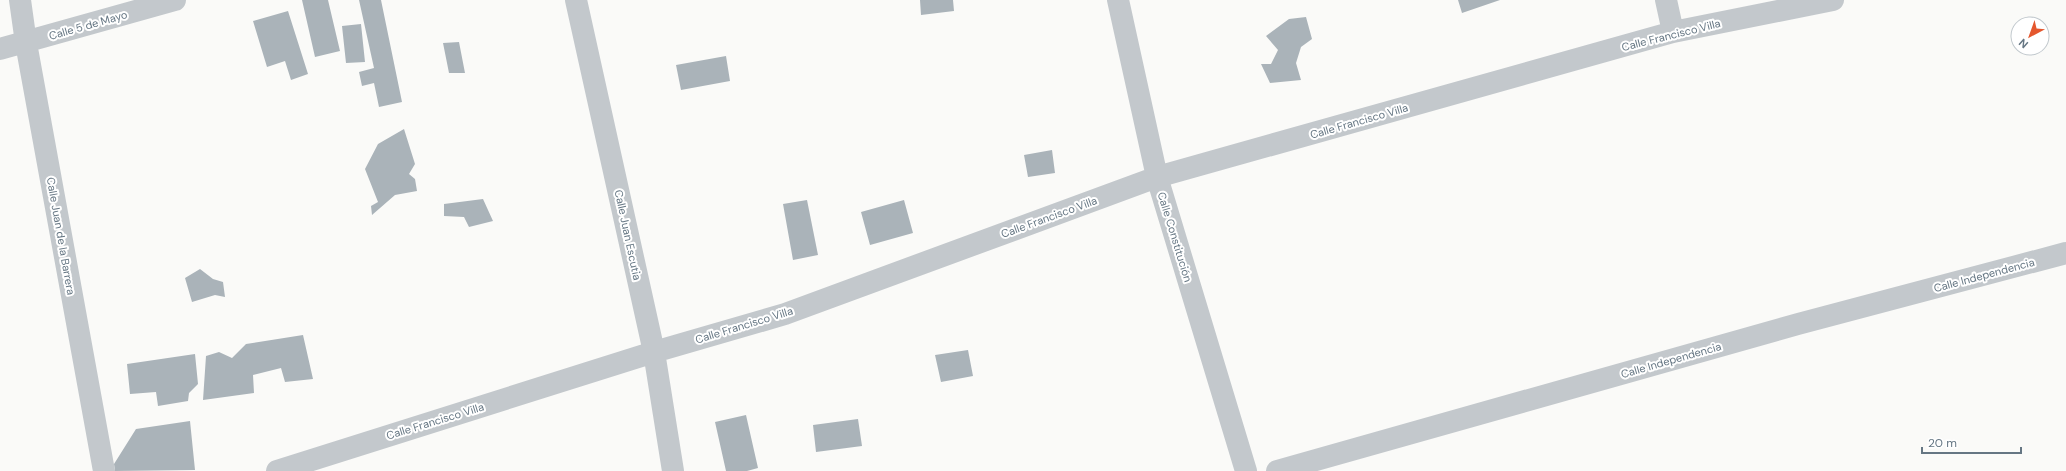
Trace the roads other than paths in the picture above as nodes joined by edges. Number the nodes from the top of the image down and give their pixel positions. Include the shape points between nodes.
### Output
1 (20, 0) edge
2 (175, 0) edge
3 (576, 0) edge
4 (1118, 0) edge
5 (1666, 0) edge
6 (1833, 0) edge
7 (1673, 32) junction
8 (26, 42) junction
9 (0, 49) edge
10 (1157, 177) junction
11 (2066, 254) edge
12 (654, 352) junction
13 (104, 471) edge
14 (277, 471) edge
15 (673, 471) edge
16 (1246, 471) edge
17 (1277, 471) edge

1 - 8 street, Calle Juan de la Barrera
2 - 8 street, Calle 5 de Mayo
3 - 12 street, Calle Juan Escutia
4 - 10 street, Calle Constitución
5 - 7 street
6 - 7 street, Calle Francisco Villa
7 - 10 street, Calle Francisco Villa
8 - 9 street, Calle 5 de Mayo
8 - 13 street, Calle Juan de la Barrera
10 - 12 street, Calle Francisco Villa via 784,314
10 - 16 street, Calle Constitución
11 - 17 street, Calle Independencia via 1798,324
12 - 14 street, Calle Francisco Villa
12 - 15 street, Calle Juan Escutia

